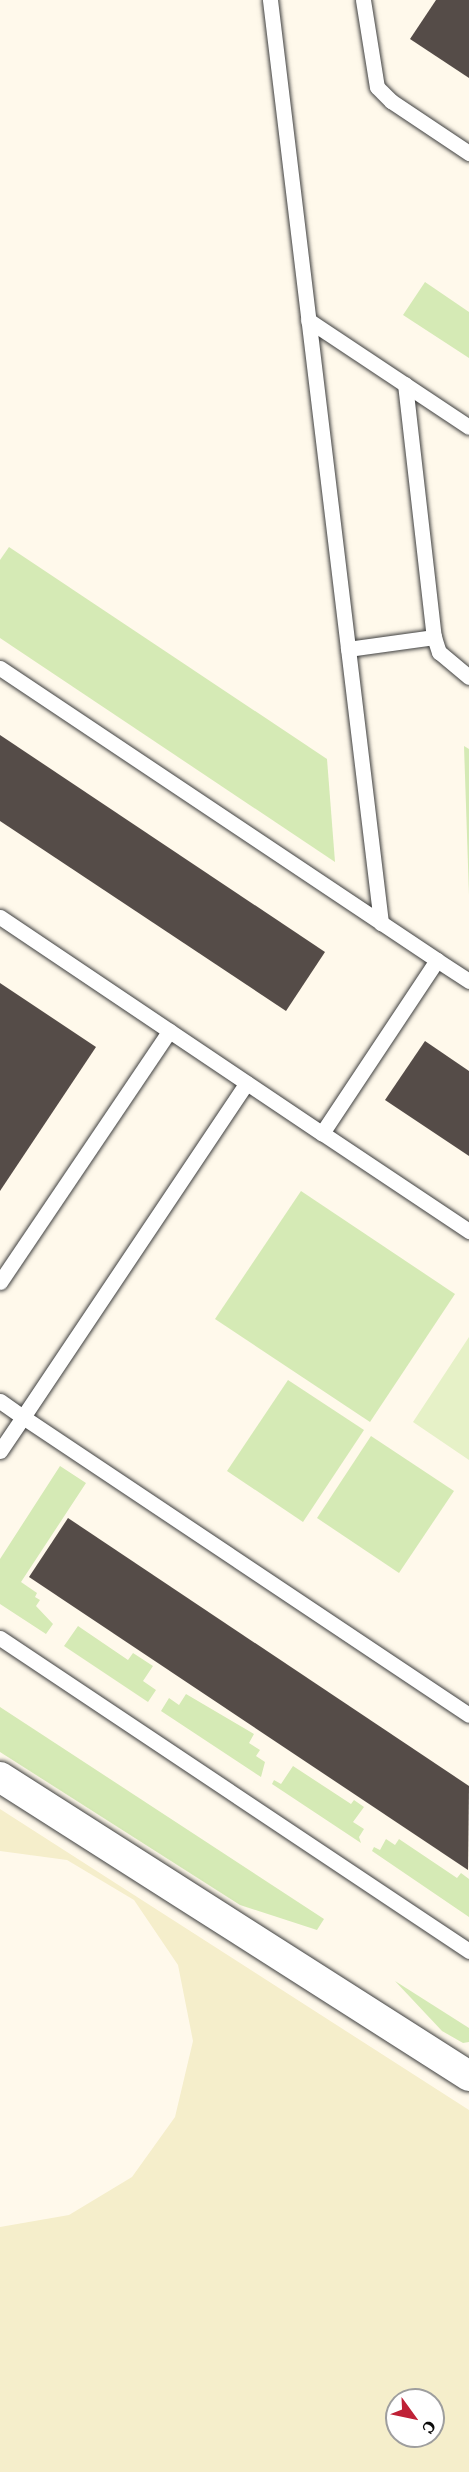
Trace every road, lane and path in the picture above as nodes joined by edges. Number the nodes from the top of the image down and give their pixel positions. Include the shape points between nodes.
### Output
1 (270, 0) edge
2 (363, 0) edge
3 (469, 153) edge
4 (308, 320) junction
5 (405, 384) junction
6 (469, 427) edge
7 (434, 637) junction
8 (348, 649) junction
9 (0, 668) edge
10 (469, 677) edge
11 (0, 917) edge
12 (381, 923) junction
13 (437, 960) junction
14 (469, 981) edge
15 (169, 1030) junction
16 (247, 1083) junction
17 (322, 1133) junction
18 (469, 1231) edge
19 (0, 1282) edge
20 (0, 1401) edge
21 (22, 1417) junction
22 (0, 1450) edge
23 (0, 1638) edge
24 (469, 1715) edge
25 (0, 1777) edge
26 (469, 1951) edge
27 (469, 2076) edge

1 - 4 lane
2 - 3 lane via 377,87 391,101
4 - 5 lane
4 - 8 lane
5 - 6 lane
5 - 7 lane
7 - 8 lane
7 - 10 lane via 439,652
8 - 12 lane
9 - 12 lane
11 - 15 lane
12 - 13 lane
13 - 14 lane
13 - 17 lane
15 - 16 lane
15 - 19 lane
16 - 17 lane
16 - 21 lane
17 - 18 lane
20 - 21 lane
21 - 22 lane
21 - 24 lane
23 - 26 lane
25 - 27 street

